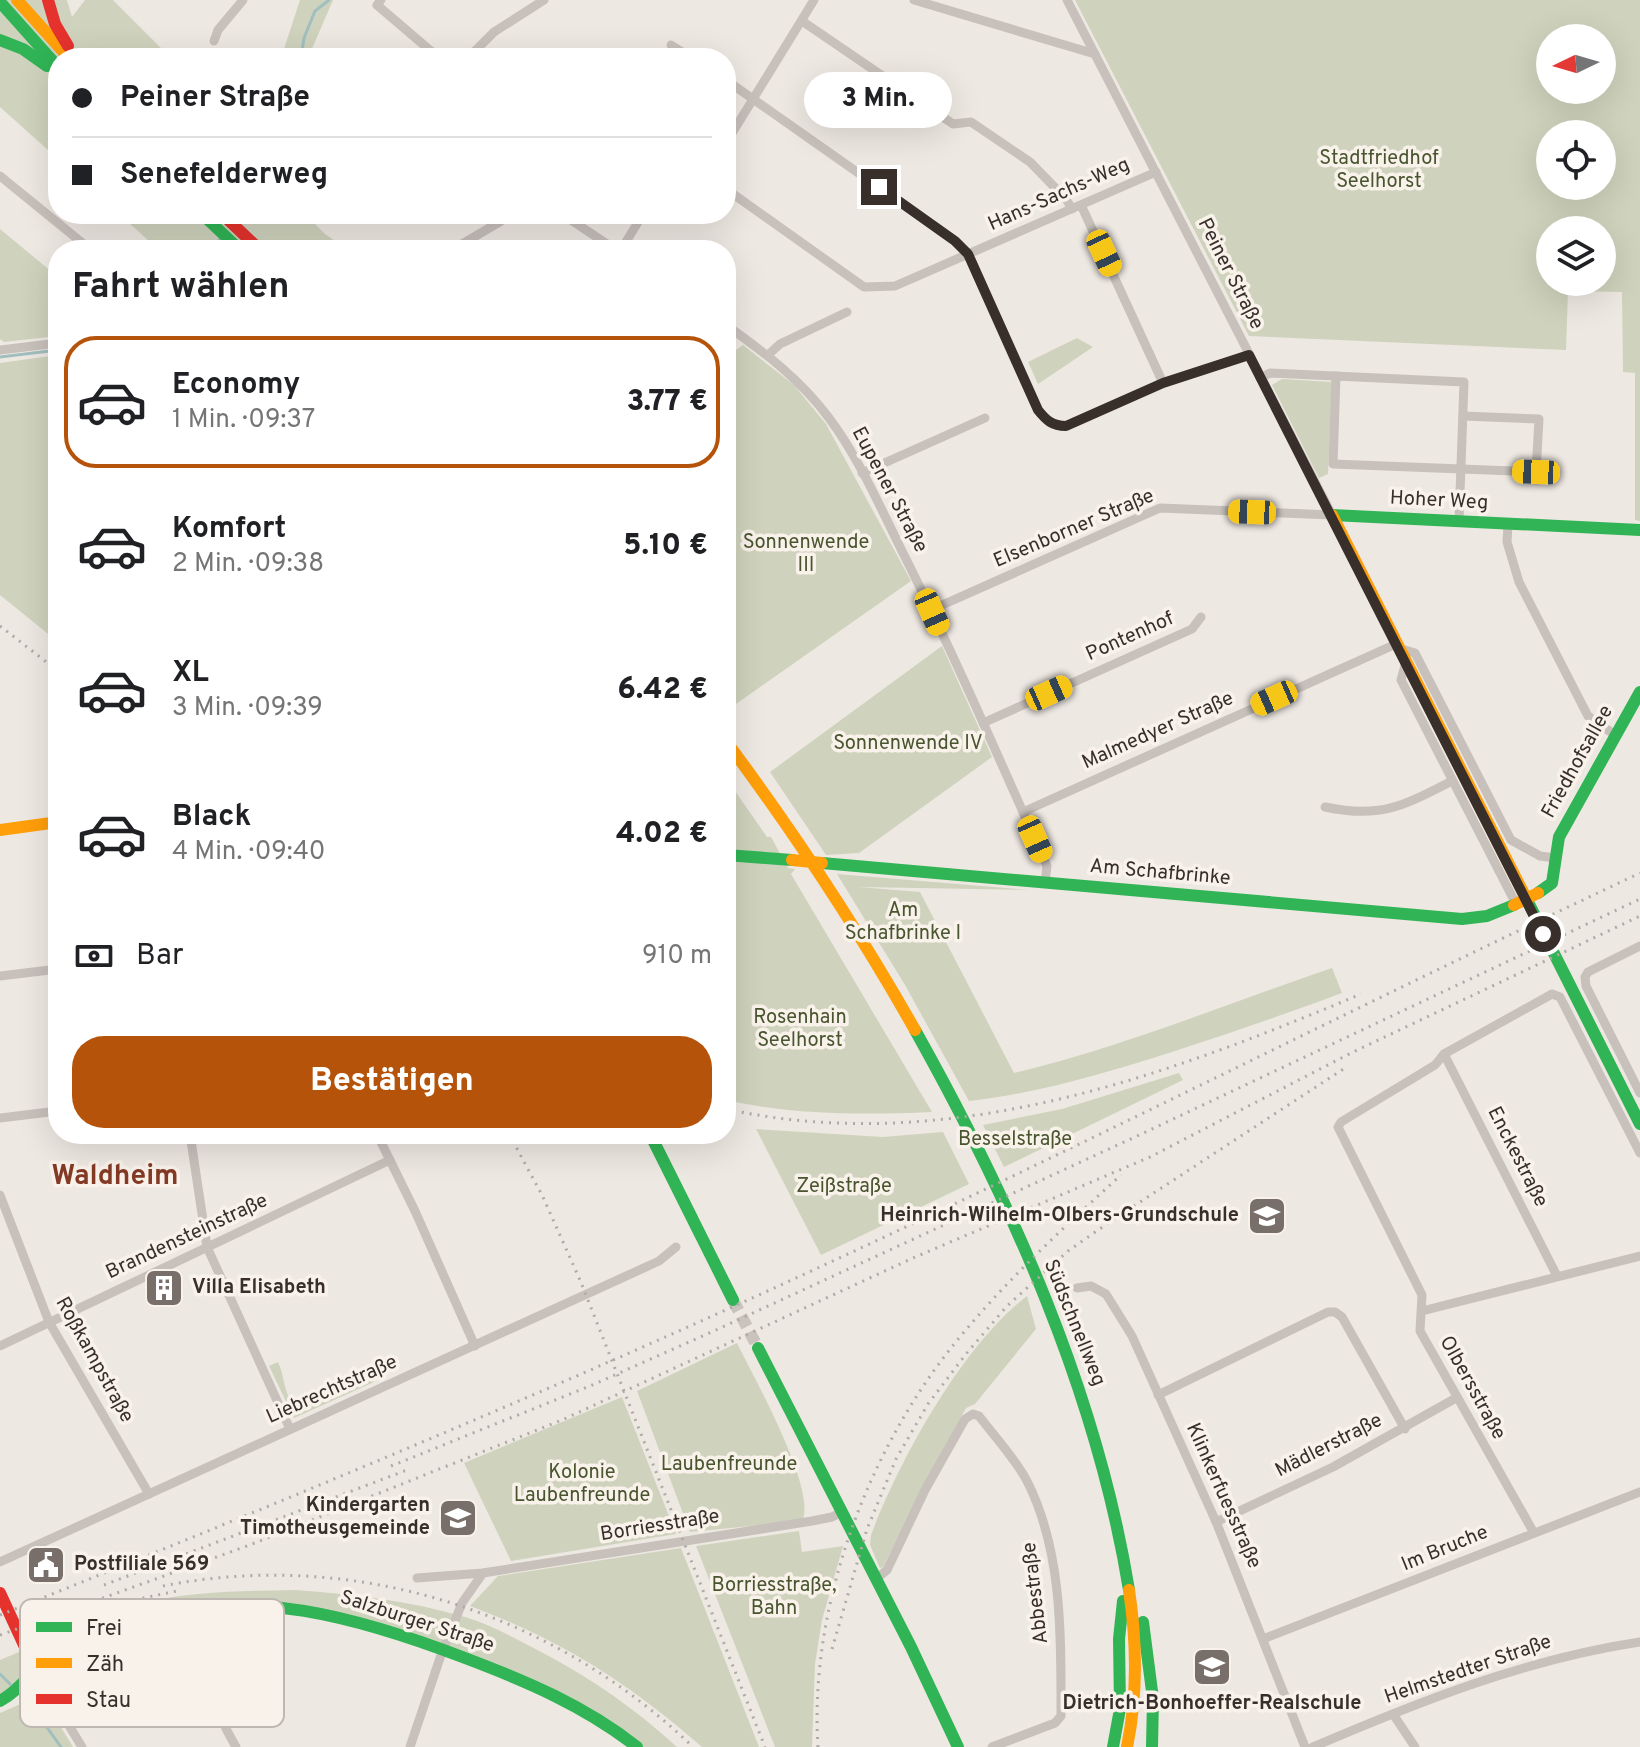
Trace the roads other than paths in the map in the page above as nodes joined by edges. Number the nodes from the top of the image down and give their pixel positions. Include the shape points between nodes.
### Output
1 (17, 0) edge
2 (48, 0) edge
3 (243, 0) edge
4 (544, 0) edge
5 (814, 0) edge
6 (914, 0) edge
7 (1067, 0) edge
8 (0, 2) edge
9 (376, 2) edge
10 (802, 21) junction
11 (0, 40) edge
12 (214, 41) dead end
13 (671, 45) dead end
14 (63, 48) edge
15 (67, 48) edge
16 (428, 48) edge
17 (478, 48) edge
18 (676, 48) edge
19 (1095, 54) junction
20 (48, 56) edge
21 (48, 67) edge
22 (736, 86) edge
23 (754, 98) junction
24 (736, 127) edge
25 (1156, 172) junction
26 (0, 176) edge
27 (736, 196) edge
28 (1076, 207) junction
29 (48, 215) edge
30 (59, 224) edge
31 (212, 224) edge
32 (233, 224) edge
33 (496, 224) edge
34 (578, 224) edge
35 (79, 240) edge
36 (229, 240) edge
37 (249, 240) edge
38 (469, 240) edge
39 (602, 240) edge
40 (968, 254) junction
41 (847, 312) dead end
42 (736, 332) edge
43 (48, 344) edge
44 (0, 350) edge
45 (768, 355) junction
46 (1249, 355) junction
47 (1336, 376) junction
48 (1260, 378) junction
49 (1163, 383) junction
50 (1463, 416) junction
51 (985, 418) dead end
52 (1461, 469) junction
53 (862, 473) junction
54 (1332, 515) junction
55 (1459, 521) junction
56 (1508, 524) junction
57 (1640, 530) edge
58 (931, 610) junction
59 (1201, 617) dead end
60 (1401, 653) junction
61 (1640, 692) edge
62 (983, 723) junction
63 (1615, 735) junction
64 (736, 755) edge
65 (736, 768) edge
66 (1452, 781) junction
67 (1325, 807) dead end
68 (1023, 812) junction
69 (48, 823) edge
70 (0, 830) edge
71 (736, 856) edge
72 (1555, 858) junction
73 (1045, 883) junction
74 (1538, 893) joint
75 (1514, 901) junction
76 (1640, 946) edge
77 (48, 970) edge
78 (0, 976) edge
79 (1444, 1054) junction
80 (1640, 1093) edge
81 (48, 1112) edge
82 (0, 1118) edge
83 (1640, 1124) edge
84 (192, 1144) edge
85 (382, 1144) edge
86 (655, 1144) edge
87 (1640, 1153) edge
88 (390, 1160) junction
89 (0, 1195) edge
90 (207, 1247) junction
91 (676, 1247) dead end
92 (1640, 1256) edge
93 (1557, 1276) junction
94 (1077, 1288) dead end
95 (733, 1300) tunnel mouth
96 (1422, 1311) junction
97 (49, 1322) junction
98 (0, 1346) edge
99 (475, 1346) junction
100 (758, 1348) tunnel mouth
101 (1158, 1395) junction
102 (1456, 1398) junction
103 (290, 1429) junction
104 (1405, 1429) junction
105 (1640, 1492) edge
106 (149, 1494) junction
107 (842, 1512) junction
108 (1216, 1522) junction
109 (1119, 1524) junction
110 (1534, 1533) junction
111 (0, 1562) edge
112 (483, 1573) junction
113 (417, 1578) dead end
114 (876, 1579) junction
115 (0, 1593) edge
116 (1123, 1601) junction
117 (284, 1608) edge
118 (20, 1636) edge
119 (1263, 1639) junction
120 (1640, 1642) edge
121 (443, 1649) junction
122 (20, 1689) edge
123 (0, 1701) edge
124 (1132, 1709) junction
125 (1393, 1714) junction
126 (70, 1727) edge
127 (225, 1727) edge
128 (82, 1747) edge
129 (236, 1747) edge
130 (410, 1747) edge
131 (637, 1747) edge
132 (958, 1747) edge
133 (992, 1747) edge
134 (1113, 1747) edge
135 (1125, 1747) edge
136 (1152, 1747) edge
137 (1305, 1747) edge
138 (1313, 1747) edge
139 (1415, 1747) edge

1 - 14 main road
2 - 15 main road
3 - 12 street
4 - 17 street
5 - 10 street
6 - 19 street
7 - 19 street, Peiner Straße
8 - 20 main road
9 - 16 street
10 - 23 street
10 - 28 street via 953,124 971,122 1030,162
11 - 21 main road
13 - 18 street
19 - 25 street, Peiner Straße
22 - 23 street
23 - 24 street
23 - 40 street
25 - 28 street, Hans-Sachs-Weg
25 - 46 street, Peiner Straße
26 - 29 street
27 - 40 street, Hans-Sachs-Weg via 864,287 895,286
28 - 40 street, Hans-Sachs-Weg
28 - 49 street
30 - 35 street
31 - 36 main road
32 - 37 main road
33 - 38 street
34 - 39 street
40 - 49 street via 1046,420 1066,426
41 - 45 street
42 - 45 street, Eupener Straße
43 - 44 street
45 - 53 street, Eupener Straße via 828,417
46 - 48 street, Peiner Straße
46 - 49 street
47 - 48 street via 1270,373
47 - 50 street via 1464,382
47 - 52 street via 1333,464
48 - 54 street, Peiner Straße
50 - 52 street
50 - 52 street via 1539,419 1536,472
51 - 53 street
52 - 55 street
53 - 58 street, Eupener Straße
54 - 55 main road, Hoher Weg
54 - 58 street, Elsenborner Straße via 1160,508
54 - 60 main road, Peiner Straße
55 - 56 main road, Hoher Weg
56 - 57 main road, Hoher Weg
56 - 63 street via 1507,542 1519,582 1568,679 1588,716
58 - 62 street, Eupener Straße
59 - 62 street, Pontenhof via 1192,629
60 - 66 street, Peiner Straße via 1401,680
60 - 68 street, Malmedyer Straße
60 - 72 street, Peiner Straße via 1415,653 1511,840
60 - 83 main road, Peiner Straße
61 - 63 main road, Friedhofsallee
62 - 68 street, Eupener Straße
63 - 72 main road, Friedhofsallee via 1559,837
64 - 109 main road, Südschnellweg via 867,947 963,1121 1070,1362
65 - 116 main road, Südschnellweg via 859,952 983,1182 1081,1417 1105,1504
66 - 67 street via 1389,811
66 - 75 street, Peiner Straße
68 - 73 street, Eupener Straße via 1047,866
69 - 70 main road
71 - 73 main road, Am Schafbrinke, bridge
72 - 74 main road, Friedhofsallee via 1552,883
73 - 75 main road, Am Schafbrinke via 1462,919 1487,916
74 - 75 main road, Am Schafbrinke, bridge
76 - 80 street via 1585,977
77 - 78 street
79 - 87 street via 1547,995 1560,997
79 - 93 street, Enckestraße
79 - 96 street, Olbersstraße via 1435,1065 1338,1125 1422,1295
81 - 82 street
84 - 90 street
85 - 88 street
86 - 95 main road
88 - 90 street, Brandensteinstraße
88 - 99 street
89 - 97 street, Roßkampstraße
90 - 97 street, Brandensteinstraße
90 - 103 street
91 - 99 street, Liebrechtstraße via 659,1261
92 - 93 street
93 - 96 street
94 - 101 street, Klinkerfuesstraße via 1091,1286 1106,1294
96 - 102 street, Olbersstraße via 1420,1331
97 - 98 street, Brandensteinstraße
97 - 106 street, Roßkampstraße
99 - 103 street, Liebrechtstraße
100 - 107 main road
101 - 104 street via 1335,1312
101 - 108 street, Klinkerfuesstraße
102 - 104 street, Mädlerstraße
102 - 110 street, Olbersstraße
103 - 106 street, Liebrechtstraße
104 - 108 street, Mädlerstraße
105 - 110 street, Im Bruche
106 - 111 street, Liebrechtstraße
107 - 112 street, Borriesstraße
107 - 114 main road
108 - 119 street, Klinkerfuesstraße
109 - 124 main road, Südschnellweg via 1134,1626
109 - 136 main road via 1145,1638 1153,1699
110 - 119 street, Im Bruche
112 - 113 street, Borriesstraße
112 - 121 street via 462,1603
114 - 132 main road
114 - 133 street, Abbestraße via 887,1570 965,1419 979,1416 1025,1477 1044,1522 1061,1658 1061,1716
115 - 118 main road
116 - 124 main road, Südschnellweg
116 - 134 main road via 1120,1709
117 - 121 main road, Salzburger Straße via 352,1619
119 - 137 street, Klinkerfuesstraße
120 - 125 street, Helmstedter Straße via 1549,1660
121 - 130 street
121 - 131 main road, Salzburger Straße via 570,1701
122 - 123 main road, Salzburger Straße
124 - 135 main road
125 - 138 street, Helmstedter Straße
125 - 139 street
126 - 128 street
127 - 129 street

